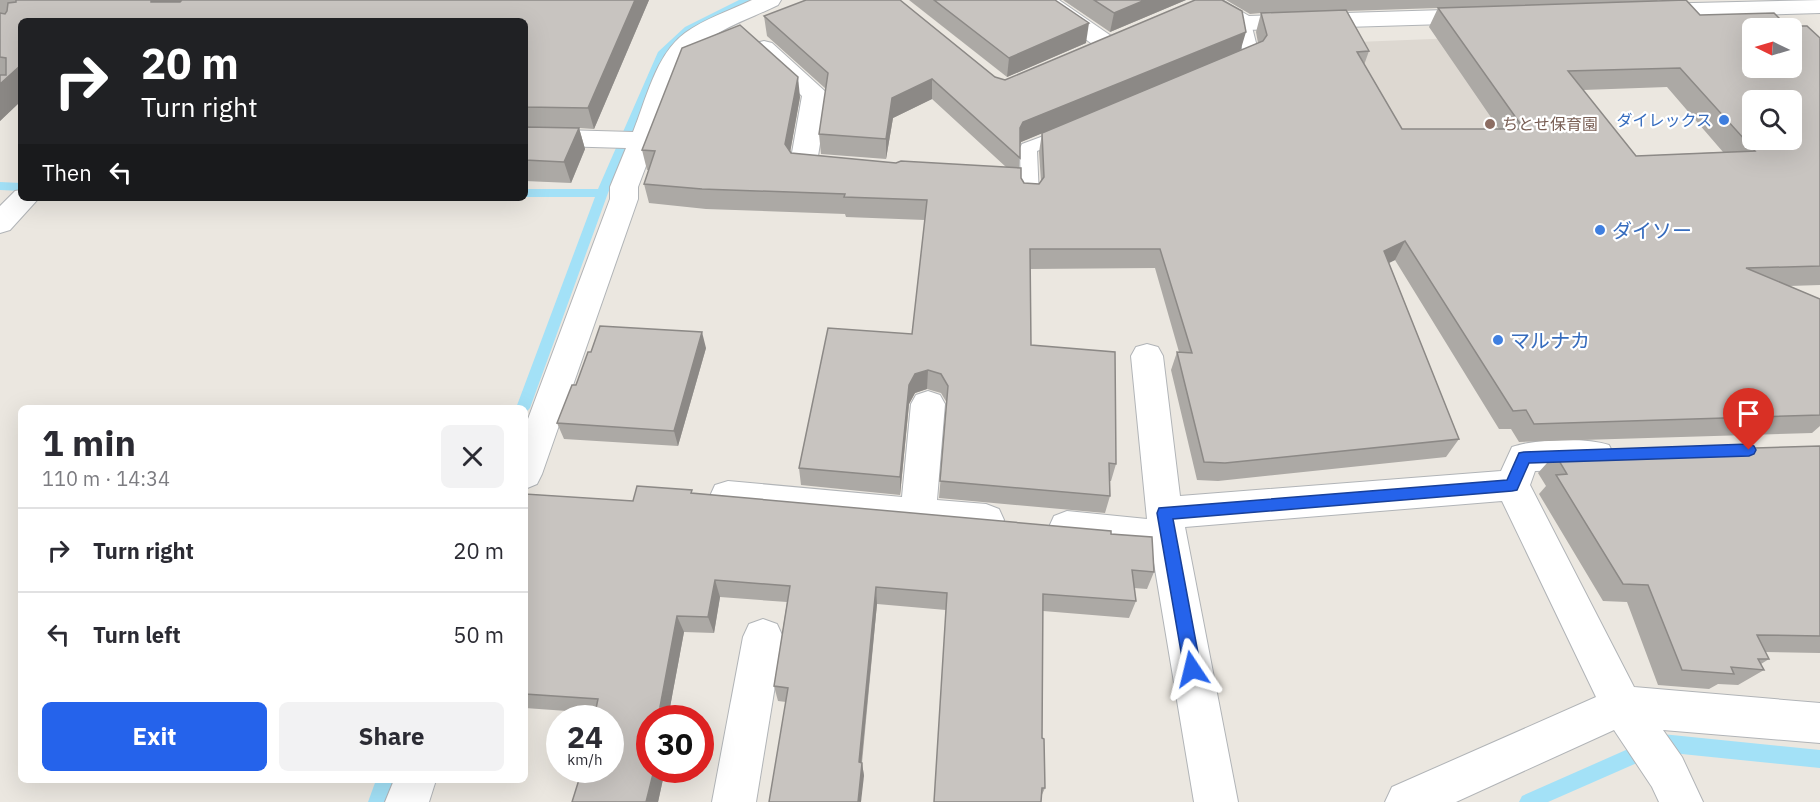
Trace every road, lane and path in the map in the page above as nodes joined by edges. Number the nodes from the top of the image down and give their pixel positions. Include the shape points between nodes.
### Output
1 (770, 0) edge
2 (1044, 0) edge
3 (1201, 4) edge
4 (1820, 6) edge
5 (1427, 9) edge
6 (1630, 12) edge
7 (1502, 16) edge
8 (731, 19) junction
9 (1244, 23) junction
10 (1108, 45) edge
11 (1219, 68) edge
12 (1081, 126) edge
13 (528, 137) edge
14 (630, 140) junction
15 (861, 168) edge
16 (0, 190) edge
17 (18, 192) edge
18 (1030, 197) edge
19 (22, 201) edge
20 (0, 223) edge
21 (1147, 356) dead end
22 (928, 404) dead end
23 (1630, 454) edge
24 (528, 466) edge
25 (1512, 485) junction
26 (728, 496) edge
27 (918, 513) junction
28 (1167, 525) junction
29 (763, 637) dead end
30 (1632, 720) junction
31 (1820, 723) edge
32 (414, 783) edge
33 (1674, 787) edge
34 (407, 802) edge
35 (734, 802) edge
36 (1216, 802) edge
37 (1407, 802) edge

1 - 8 street
2 - 10 street
3 - 9 street
4 - 6 street
5 - 7 street
5 - 9 street
8 - 14 street via 694,37 681,49
8 - 15 street via 815,94 803,164
9 - 11 lane via 1251,55
12 - 18 lane via 1028,148
13 - 14 street
14 - 24 street via 624,199
16 - 17 street
19 - 20 street
21 - 28 street
22 - 27 street
23 - 25 street via 1524,458
25 - 28 street
25 - 30 street
26 - 27 street
27 - 28 street via 1026,524
28 - 36 street
29 - 35 street
30 - 31 street
30 - 33 street
30 - 37 street
32 - 34 street

